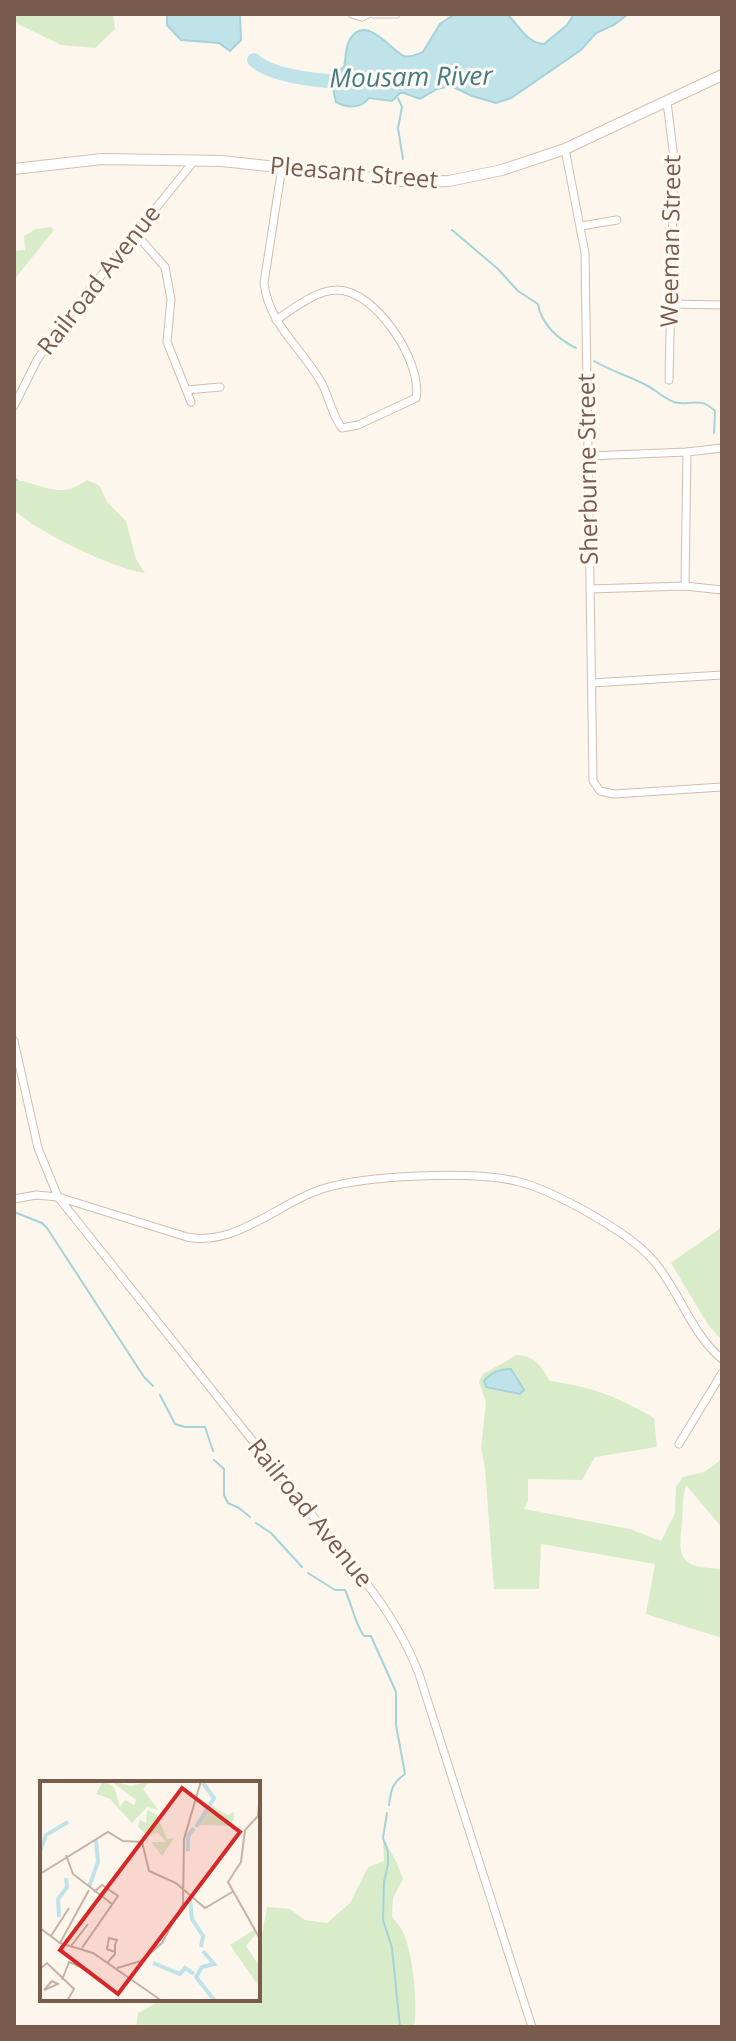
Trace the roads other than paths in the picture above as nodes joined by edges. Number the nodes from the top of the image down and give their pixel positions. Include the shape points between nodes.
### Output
1 (352, 14) edge
2 (371, 14) edge
3 (396, 14) edge
4 (722, 75) edge
5 (667, 102) junction
6 (565, 149) junction
7 (194, 161) junction
8 (282, 167) junction
9 (14, 169) edge
10 (617, 220) dead end
11 (581, 226) junction
12 (135, 233) junction
13 (670, 304) junction
14 (722, 305) edge
15 (276, 320) junction
16 (669, 380) dead end
17 (220, 387) dead end
18 (187, 390) junction
19 (191, 402) dead end
20 (14, 406) edge
21 (722, 448) edge
22 (687, 452) junction
23 (589, 456) junction
24 (685, 586) junction
25 (590, 589) junction
26 (722, 590) edge
27 (722, 675) edge
28 (592, 683) junction
29 (722, 787) edge
30 (14, 1041) edge
31 (58, 1197) junction
32 (14, 1199) edge
33 (722, 1359) edge
34 (722, 1373) edge
35 (679, 1444) dead end
36 (532, 2027) edge

1 - 2 street
2 - 3 street
4 - 5 main road, Pleasant Street
5 - 6 main road, Pleasant Street
5 - 13 street, Weeman Street via 674,159
6 - 8 main road, Pleasant Street via 486,174 435,182
6 - 11 street, Sherburne Street
7 - 8 main road, Pleasant Street
7 - 9 main road, Pleasant Street via 102,159
7 - 12 street, Railroad Avenue
8 - 15 street via 264,283
10 - 11 street
11 - 23 street, Sherburne Street
12 - 18 street via 168,275 167,342
12 - 20 street, Railroad Avenue via 50,341
13 - 14 street
13 - 16 street, Weeman Street
15 - 15 street via 316,374 344,428 417,395 396,334 360,296 326,291
17 - 18 street
18 - 19 street
21 - 22 street
22 - 23 street
22 - 24 street
23 - 25 street, Sherburne Street
24 - 25 street
24 - 26 street
25 - 28 street, Sherburne Street
27 - 28 street
28 - 29 street, Sherburne Street via 592,778 597,789 614,794
30 - 31 street, Railroad Avenue via 32,1127
31 - 32 street
31 - 33 street via 205,1240 320,1190 351,1182 461,1177 517,1181 606,1223 642,1248
31 - 36 street, Railroad Avenue via 397,1625 419,1674
34 - 35 street

